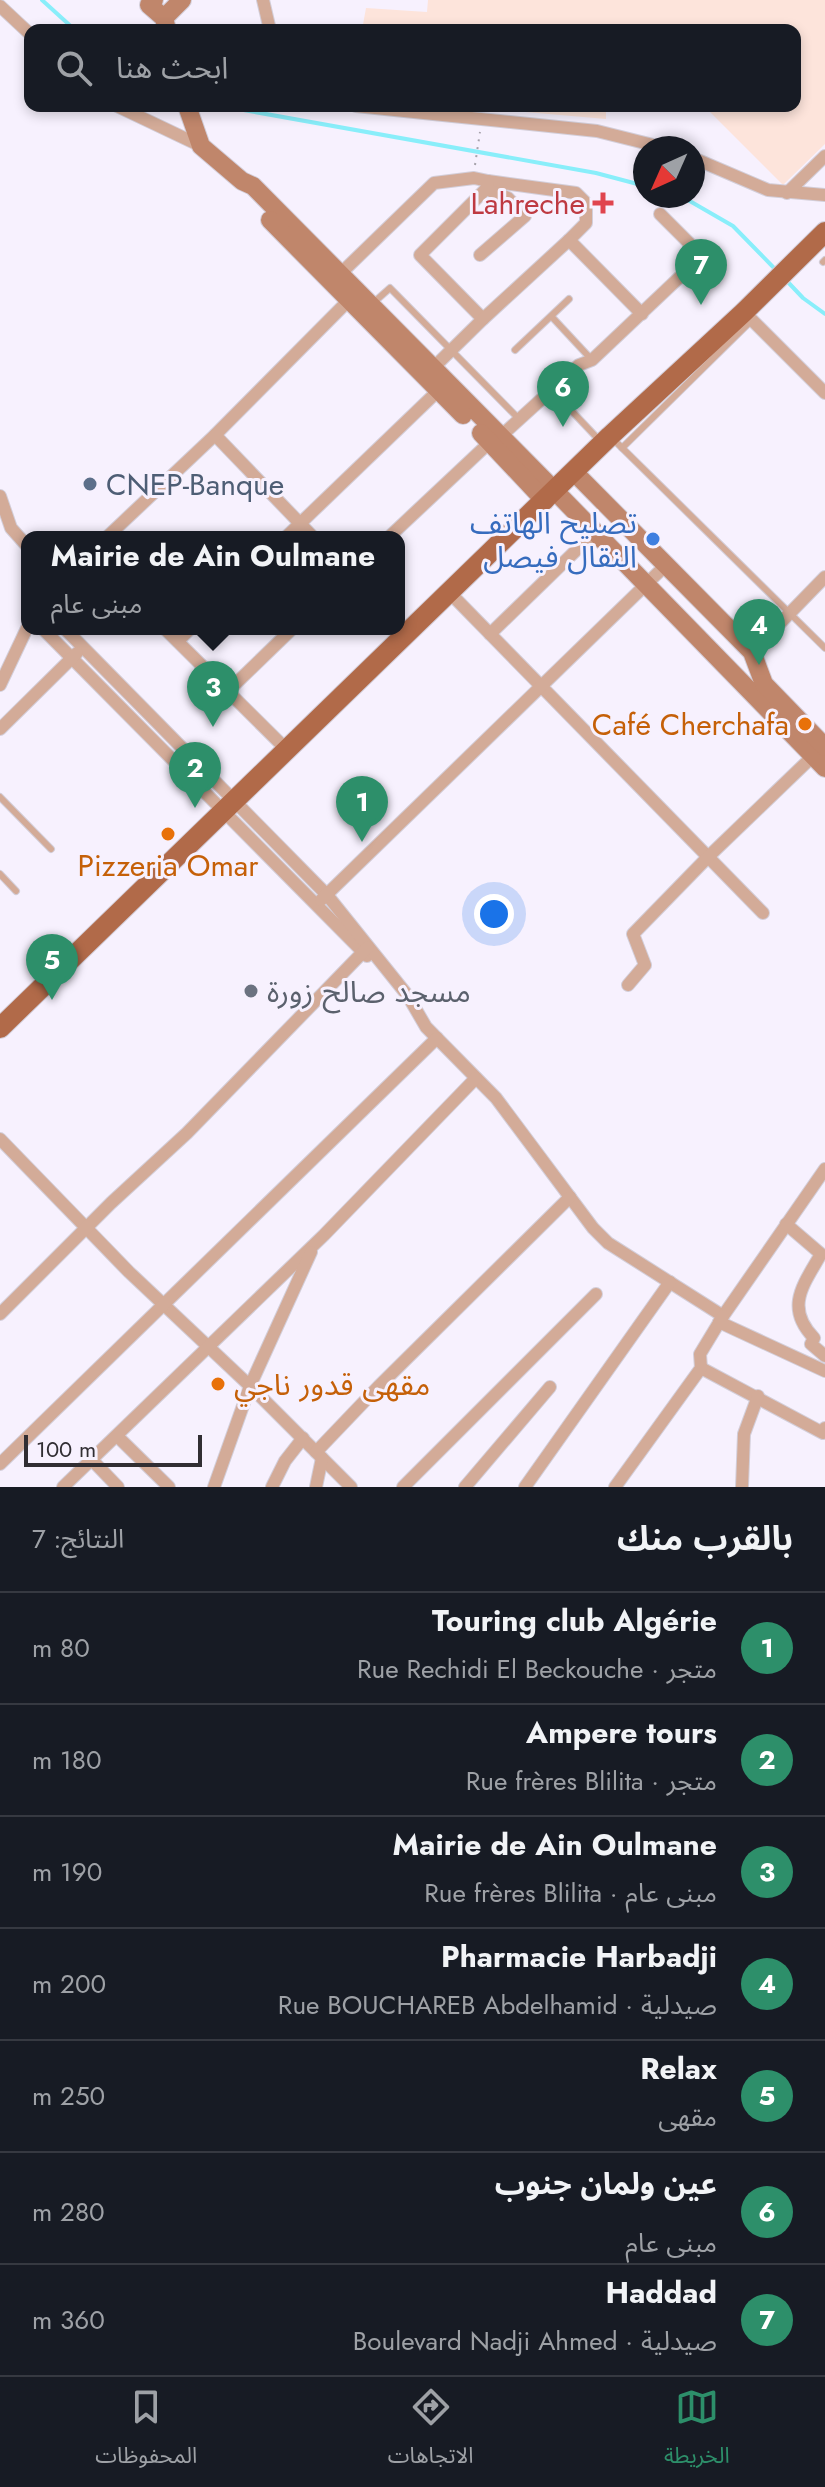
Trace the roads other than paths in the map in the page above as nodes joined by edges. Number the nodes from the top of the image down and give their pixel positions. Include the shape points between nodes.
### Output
1 (182, 0) edge
2 (263, 0) edge
3 (147, 2) edge
4 (0, 6) edge
5 (165, 24) edge
6 (269, 24) edge
7 (24, 28) edge
8 (130, 112) edge
9 (189, 112) edge
10 (414, 112) edge
11 (633, 140) edge
12 (201, 146) junction
13 (825, 156) edge
14 (705, 163) edge
15 (487, 185) junction
16 (787, 193) junction
17 (825, 195) edge
18 (660, 214) dead end
19 (825, 232) edge
20 (569, 240) junction
21 (480, 255) dead end
22 (336, 278) junction
23 (569, 299) dead end
24 (348, 301) junction
25 (371, 305) junction
26 (752, 309) junction
27 (642, 314) junction
28 (552, 317) junction
29 (483, 319) junction
30 (451, 350) junction
31 (515, 350) dead end
32 (592, 360) junction
33 (436, 379) junction
34 (551, 389) junction
35 (825, 393) edge
36 (519, 419) junction
37 (215, 435) junction
38 (496, 439) junction
39 (612, 442) junction
40 (574, 472) junction
41 (0, 496) edge
42 (550, 496) junction
43 (300, 523) junction
44 (113, 531) edge
45 (292, 531) edge
46 (307, 531) edge
47 (396, 531) edge
48 (595, 532) junction
49 (21, 539) edge
50 (666, 565) junction
51 (825, 577) edge
52 (647, 585) junction
53 (450, 593) junction
54 (789, 613) junction
55 (405, 628) edge
56 (490, 634) junction
57 (24, 635) edge
58 (49, 635) edge
59 (71, 635) edge
60 (172, 635) edge
61 (184, 635) edge
62 (286, 635) edge
63 (398, 635) edge
64 (178, 641) junction
65 (83, 647) junction
66 (825, 648) edge
67 (752, 652) junction
68 (72, 659) junction
69 (0, 685) edge
70 (542, 687) junction
71 (228, 691) junction
72 (0, 729) edge
73 (287, 750) junction
74 (821, 757) edge
75 (0, 797) edge
76 (228, 807) junction
77 (51, 849) dead end
78 (708, 857) junction
79 (0, 874) edge
80 (16, 891) dead end
81 (327, 895) junction
82 (315, 905) junction
83 (763, 913) dead end
84 (366, 950) junction
85 (628, 985) dead end
86 (0, 1028) edge
87 (437, 1038) junction
88 (476, 1078) junction
89 (0, 1139) edge
90 (823, 1177) edge
91 (570, 1197) junction
92 (786, 1224) junction
93 (87, 1228) junction
94 (314, 1245) junction
95 (670, 1282) junction
96 (596, 1294) dead end
97 (163, 1303) junction
98 (0, 1314) edge
99 (721, 1319) junction
100 (210, 1347) junction
101 (825, 1356) edge
102 (701, 1368) junction
103 (825, 1371) edge
104 (250, 1386) junction
105 (550, 1387) dead end
106 (758, 1396) junction
107 (825, 1428) edge
108 (117, 1436) junction
109 (303, 1438) junction
110 (319, 1455) junction
111 (92, 1460) junction
112 (0, 1464) edge
113 (64, 1487) edge
114 (118, 1487) edge
115 (169, 1487) edge
116 (214, 1487) edge
117 (272, 1487) edge
118 (316, 1487) edge
119 (351, 1487) edge
120 (403, 1487) edge
121 (465, 1487) edge
122 (525, 1487) edge
123 (615, 1487) edge
124 (742, 1487) edge

1 - 5 main road
2 - 6 street
3 - 5 main road
4 - 7 street
8 - 12 street
9 - 12 main road
10 - 11 street via 597,131
12 - 22 main road via 242,181 244,194
13 - 16 street
14 - 16 street
15 - 20 street via 576,193 586,203 586,223
15 - 21 street via 525,216
15 - 22 street via 474,178 434,183
15 - 29 street via 420,255
16 - 17 street
18 - 27 street via 702,256
19 - 26 main road
20 - 27 street
20 - 29 street
22 - 24 main road
22 - 25 main road
23 - 28 lane
24 - 33 main road
24 - 37 street
25 - 30 lane via 390,288
25 - 33 main road
26 - 35 street
26 - 39 main road
27 - 32 street
28 - 31 lane
28 - 32 lane
29 - 30 street
30 - 33 street
30 - 36 lane
32 - 34 street
33 - 38 main road
33 - 43 street
34 - 36 street
34 - 39 lane
36 - 38 street
37 - 43 street
37 - 44 street
38 - 42 main road
38 - 47 street
39 - 40 main road
39 - 54 lane
40 - 42 main road
40 - 50 main road
41 - 49 street via 11,528
42 - 48 main road
42 - 53 main road
43 - 45 street
43 - 46 street
48 - 52 main road
48 - 56 street
50 - 52 street
50 - 67 main road
51 - 54 street
52 - 70 street
52 - 74 main road
53 - 55 main road
53 - 56 street
54 - 66 lane
54 - 67 street
56 - 70 street
57 - 69 street
58 - 68 street
59 - 65 street
60 - 64 street
61 - 64 street
62 - 71 street
63 - 73 main road
64 - 71 street
65 - 68 street
65 - 76 street
67 - 74 main road via 764,684
68 - 72 street
68 - 76 street
70 - 78 street
70 - 81 street
71 - 73 street
73 - 76 main road
74 - 78 street
75 - 77 lane
76 - 81 street
76 - 82 street
76 - 86 main road
78 - 83 street
78 - 85 street via 633,934 645,965
79 - 80 lane
81 - 82 street
81 - 84 street
82 - 84 street
84 - 87 street
84 - 93 street
87 - 88 street
87 - 97 street
88 - 91 street
88 - 94 street
89 - 93 street
90 - 92 street
91 - 95 street via 608,1243
91 - 110 street via 379,1386
92 - 99 street
92 - 101 street via 821,1254 798,1293 801,1317 814,1338 811,1344
93 - 97 street
93 - 98 street
94 - 100 street
94 - 104 street
95 - 99 street
95 - 122 street
96 - 120 street
97 - 100 street
97 - 112 street
99 - 102 street via 700,1354
99 - 103 street
100 - 104 street
100 - 108 street
102 - 106 street
102 - 123 street
104 - 109 street
104 - 116 street
105 - 121 street
106 - 107 street via 823,1433
106 - 124 street via 744,1434
108 - 111 street
108 - 115 street
109 - 110 street
109 - 117 street
110 - 118 street
110 - 119 street
111 - 113 street
111 - 114 street

